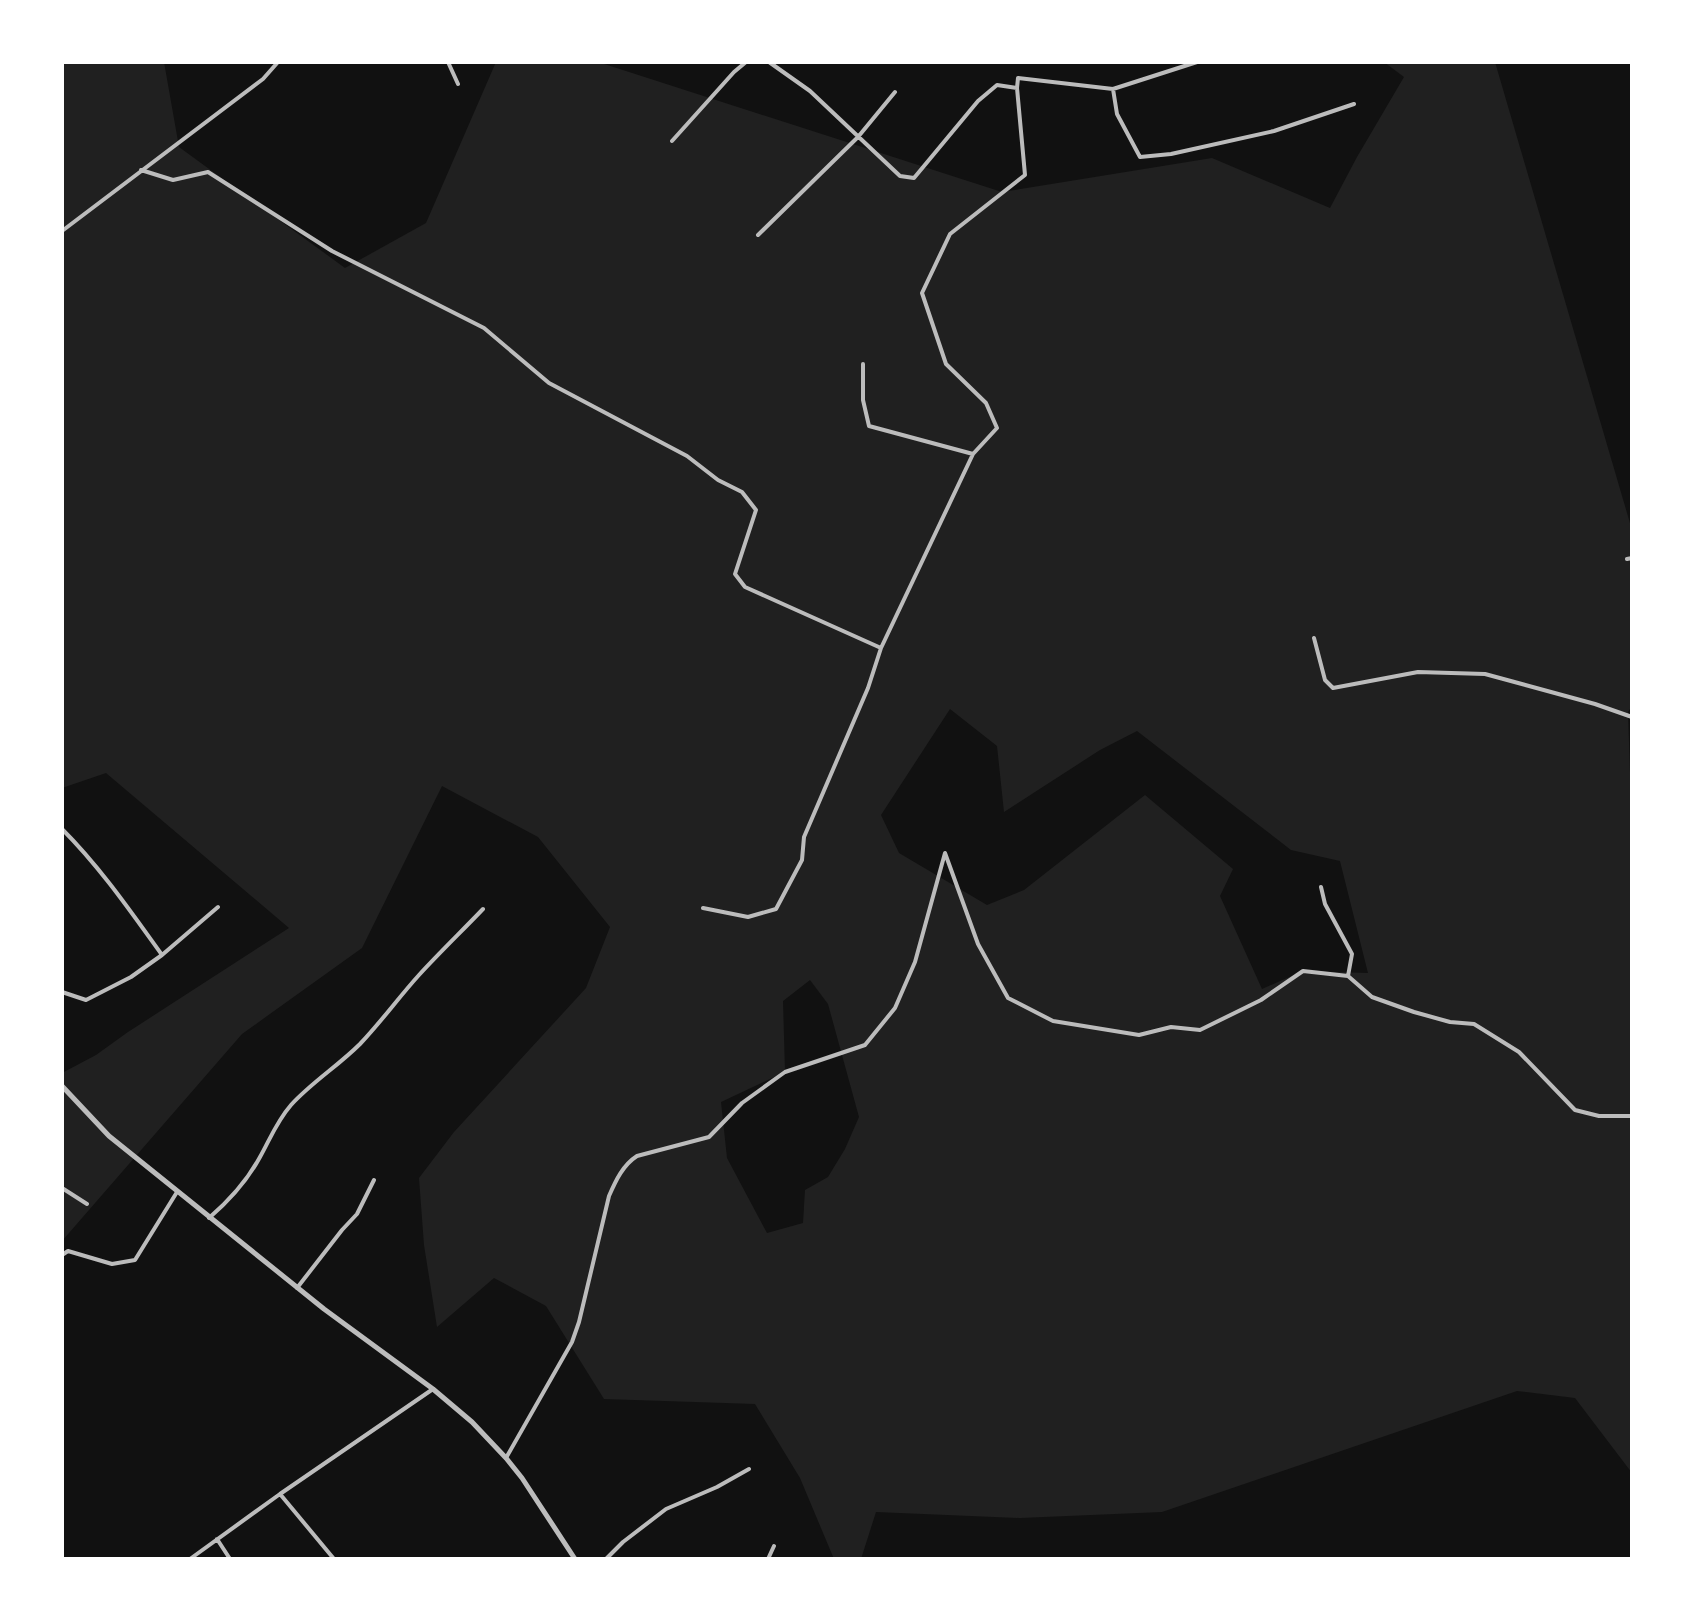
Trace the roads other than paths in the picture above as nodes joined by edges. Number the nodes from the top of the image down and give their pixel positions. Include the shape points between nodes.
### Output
1 (278, 62) edge
2 (448, 62) edge
3 (746, 62) edge
4 (769, 62) edge
5 (1197, 62) edge
6 (458, 84) dead end
7 (1017, 88) junction
8 (1113, 89) junction
9 (895, 92) dead end
10 (1354, 104) dead end
11 (858, 137) junction
12 (672, 141) dead end
13 (142, 171) junction
14 (62, 231) edge
15 (758, 235) dead end
16 (863, 364) dead end
17 (973, 454) junction
18 (1314, 638) dead end
19 (881, 648) junction
20 (1632, 717) edge
21 (62, 829) edge
22 (1321, 887) dead end
23 (218, 907) dead end
24 (703, 908) dead end
25 (483, 909) dead end
26 (162, 955) junction
27 (1348, 976) junction
28 (62, 992) edge
29 (62, 1086) edge
30 (1632, 1116) edge
31 (374, 1180) dead end
32 (62, 1188) edge
33 (177, 1192) junction
34 (87, 1204) dead end
35 (209, 1218) junction
36 (62, 1255) edge
37 (297, 1288) junction
38 (433, 1389) junction
39 (506, 1458) junction
40 (749, 1469) dead end
41 (280, 1494) junction
42 (217, 1539) junction
43 (774, 1546) dead end
44 (190, 1559) edge
45 (230, 1559) edge
46 (334, 1559) edge
47 (575, 1559) edge
48 (606, 1559) edge
49 (768, 1559) edge

1 - 13 street
2 - 6 street
3 - 12 street
4 - 11 street via 810,91
5 - 8 street
7 - 8 street via 1018,78
7 - 11 street via 997,85 978,101 914,178 900,176
7 - 17 street via 1025,175 950,234 922,293 946,364 986,403 997,428
8 - 10 street via 1117,114 1140,157 1274,131
9 - 11 street
11 - 15 street
13 - 14 street
13 - 19 street via 173,180 208,172 332,251 484,328 549,383 687,456 742,492 756,510 735,574 745,587
16 - 17 street via 869,426
17 - 19 street
18 - 20 street via 1325,680 1333,688 1418,672 1485,674
19 - 24 street via 804,837 802,860 776,909 748,917
21 - 26 street
22 - 27 street via 1352,954
23 - 26 street
25 - 35 street via 353,1051 292,1104 241,1186
26 - 28 street via 86,1000
27 - 30 street via 1372,997 1474,1024 1519,1052 1575,1110
27 - 39 street via 1303,971 1261,1000 1200,1030 1171,1027 1139,1035 1053,1021 1008,998 978,944 945,853 915,962 895,1008 865,1045 785,1072 742,1103 709,1137 627,1162 609,1196 572,1342
29 - 33 street via 109,1136
31 - 37 street via 357,1214
32 - 34 street
33 - 35 street
33 - 36 street via 135,1260 112,1264 68,1251
35 - 37 street
37 - 38 street
38 - 39 street
38 - 41 street
39 - 47 street
40 - 48 street via 666,1509
41 - 42 street
41 - 46 street
42 - 44 street
42 - 45 street
43 - 49 street

